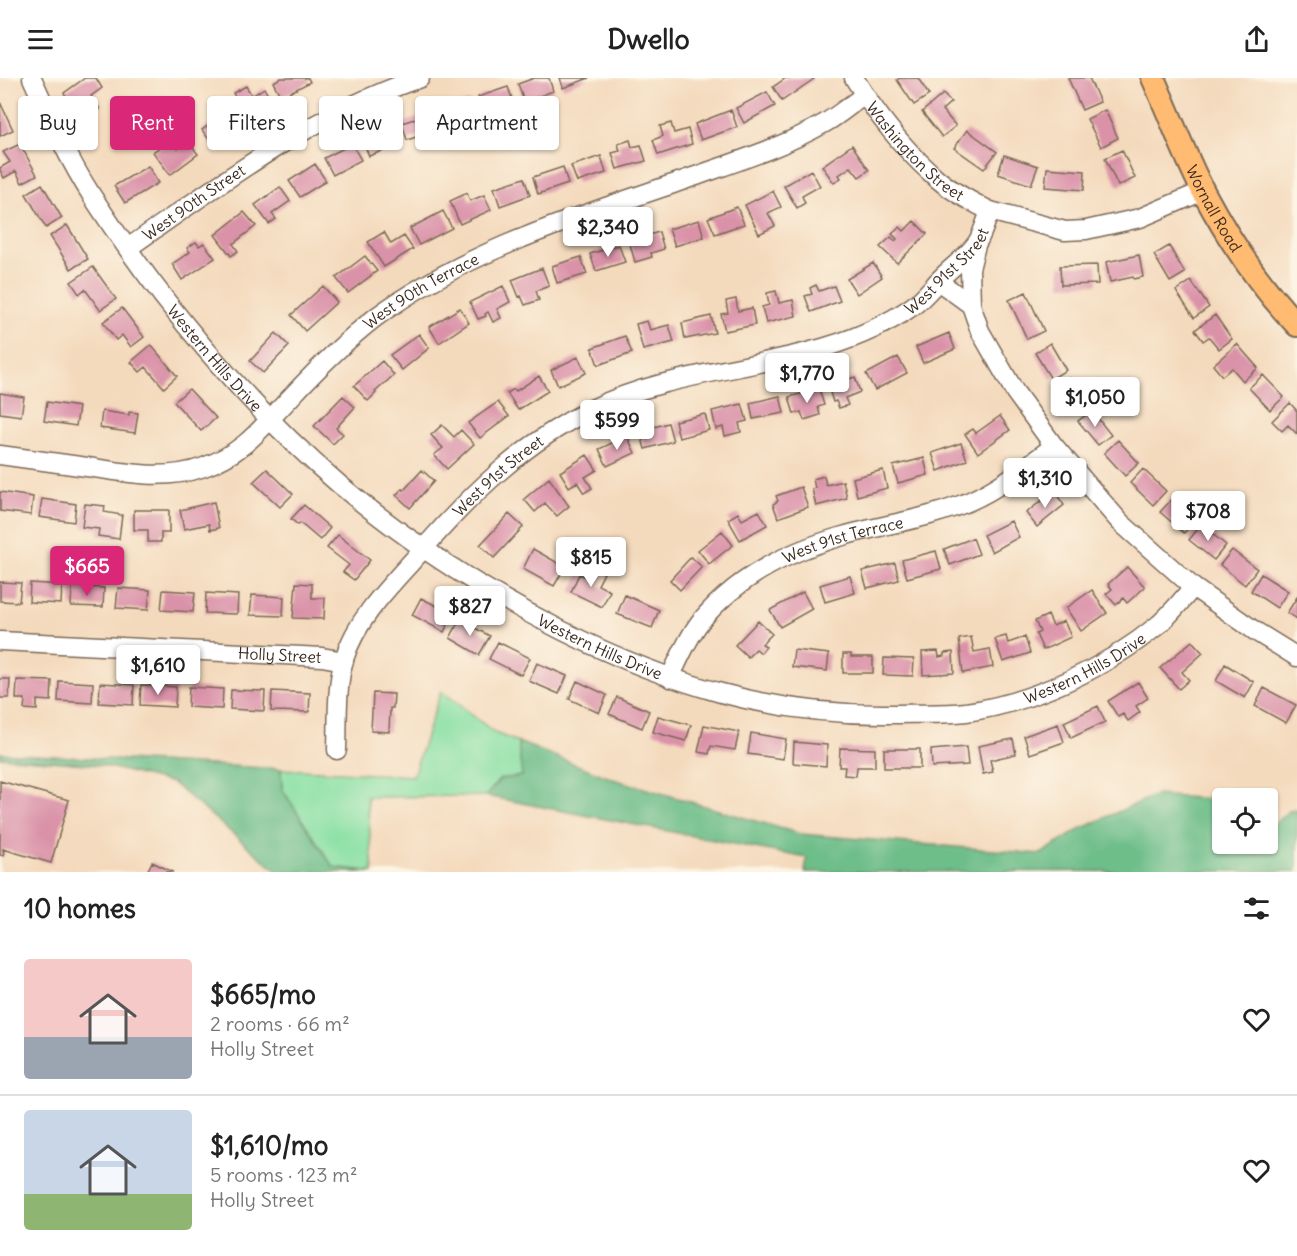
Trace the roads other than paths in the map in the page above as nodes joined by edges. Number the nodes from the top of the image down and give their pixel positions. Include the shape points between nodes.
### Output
1 (32, 78) edge
2 (420, 78) edge
3 (854, 78) edge
4 (1153, 78) edge
5 (865, 95) junction
6 (1203, 191) junction
7 (990, 211) junction
8 (977, 242) junction
9 (128, 248) junction
10 (938, 281) junction
11 (971, 305) junction
12 (1297, 325) edge
13 (270, 418) junction
14 (1054, 446) junction
15 (0, 454) edge
16 (423, 549) junction
17 (1193, 587) junction
18 (0, 641) edge
19 (1297, 657) edge
20 (344, 661) junction
21 (670, 678) junction
22 (337, 750) dead end

1 - 9 street, Western Hills Drive via 69,156
2 - 9 street, West 90th Street via 337,112 263,154
3 - 5 street, Washington Street
4 - 6 main road, Wornall Road
5 - 7 street, Washington Street via 894,134 932,174
5 - 13 street, West 90th Terrace via 826,122 779,146 525,236 453,269 375,318 340,347
6 - 7 street, West 91st Street via 1140,218 1086,230 1065,231
6 - 12 main road, Wornall Road via 1243,257
7 - 8 street, West 91st Street
8 - 10 street, West 91st Street
8 - 11 street via 970,269
9 - 13 street, Western Hills Drive via 204,347
10 - 11 street
10 - 16 street, West 91st Street via 915,305 854,338 653,386 593,409 539,441 485,483
11 - 14 street via 980,331 1000,365
13 - 15 street, West 90th Terrace via 245,446 226,458 170,475 137,474
13 - 16 street, Western Hills Drive via 340,484
14 - 17 street via 1120,522
14 - 21 street, West 91st Terrace via 997,487 969,501 924,517 814,545 756,573 700,622
16 - 20 street, West 91st Street via 359,627
16 - 21 street, Western Hills Drive via 512,605 598,649
17 - 19 street via 1254,632
17 - 21 street, Western Hills Drive via 1160,623 1092,669 1009,703 964,712 867,714 804,709 749,702
18 - 20 street, Holly Street
20 - 22 street, West 91st Street

